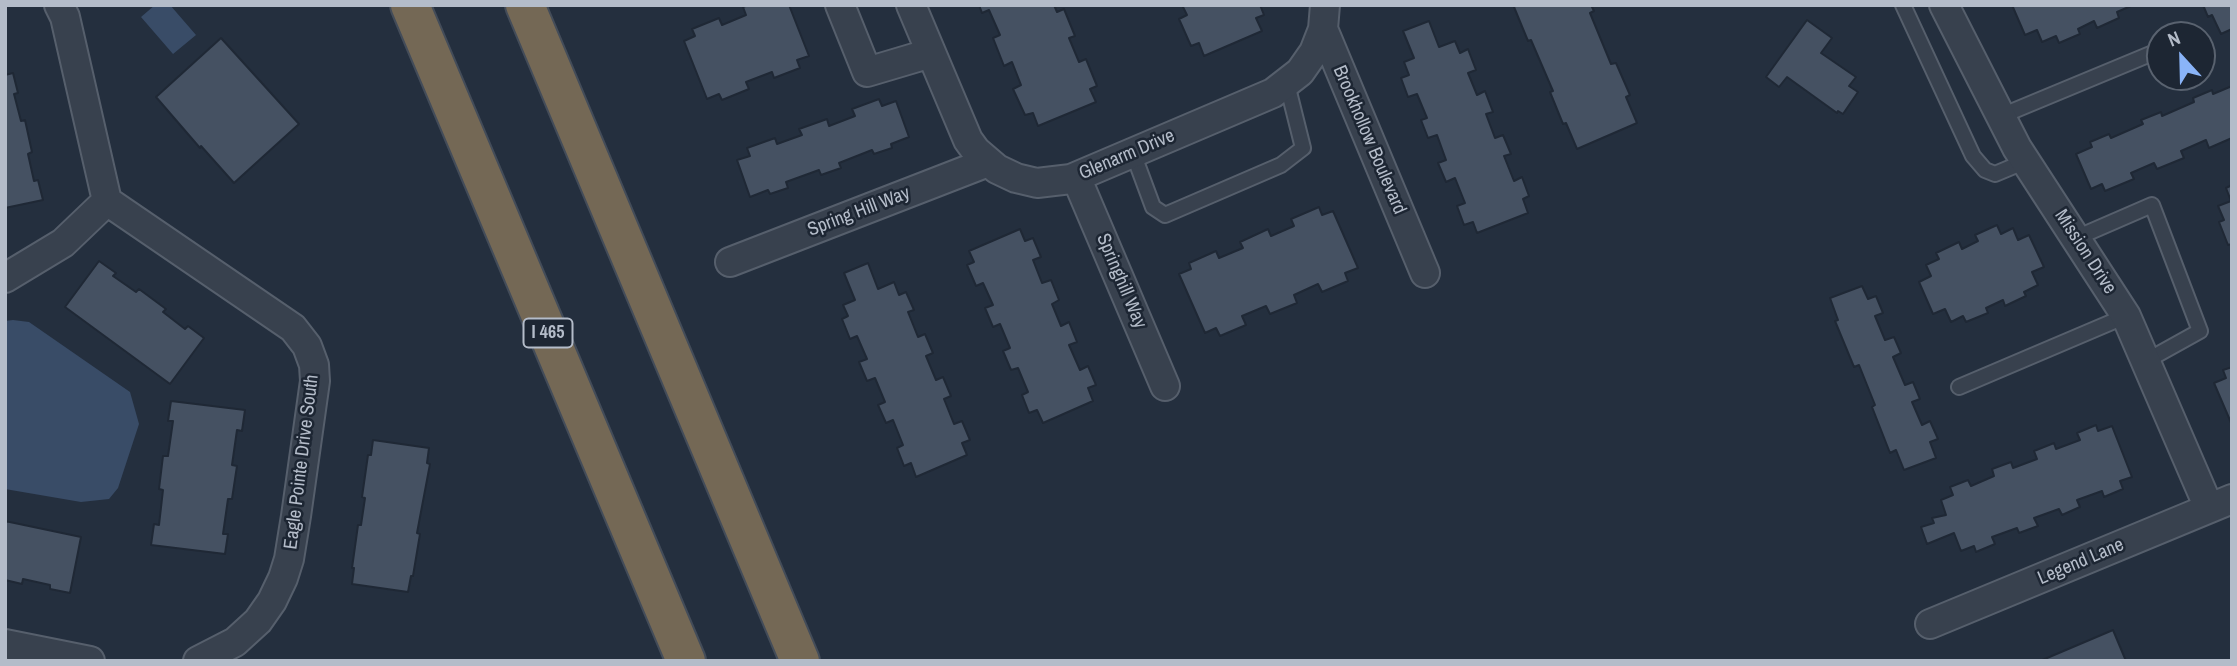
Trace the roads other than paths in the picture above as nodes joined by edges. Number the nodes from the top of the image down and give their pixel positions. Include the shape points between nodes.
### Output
1 (59, 5) edge
2 (410, 5) edge
3 (525, 5) edge
4 (840, 5) edge
5 (911, 5) edge
6 (1903, 5) edge
7 (1944, 5) edge
8 (1324, 17) edge
9 (931, 52) junction
10 (2146, 56) edge
11 (1287, 84) junction
12 (2001, 116) junction
13 (1133, 153) junction
14 (988, 162) junction
15 (2026, 162) junction
16 (1076, 177) junction
17 (107, 201) junction
18 (2076, 238) junction
19 (730, 262) dead end
20 (1425, 273) dead end
21 (5, 278) edge
22 (2126, 316) junction
23 (2146, 361) junction
24 (1165, 386) dead end
25 (1959, 387) dead end
26 (2220, 503) edge
27 (1930, 624) dead end
28 (5, 644) edge
29 (90, 661) edge
30 (198, 661) edge
31 (686, 661) edge
32 (800, 661) edge

1 - 17 street
2 - 31 highway, I 465
3 - 32 highway
4 - 9 street via 867,72
5 - 9 street, Glenarm Drive
6 - 15 lane via 1973,156 1995,174
7 - 12 street, Mission Drive
8 - 11 street, Glenarm Drive via 1314,52
8 - 20 street, Brookhollow Boulevard
9 - 14 street, Glenarm Drive via 962,130
10 - 12 lane
11 - 13 street, Glenarm Drive
11 - 13 lane via 1303,148 1281,165 1165,215 1153,207
12 - 15 street, Mission Drive
13 - 16 street, Glenarm Drive
14 - 16 street, Glenarm Drive via 1016,178 1037,183
14 - 19 street, Spring Hill Way
15 - 18 street, Mission Drive
16 - 24 street, Springhill Way
17 - 21 street via 63,243
17 - 30 street, Eagle Pointe Drive South via 293,328 314,365 291,548 280,586 258,621 235,642
18 - 22 street, Mission Drive
18 - 23 lane via 2152,205 2200,331
22 - 23 street, Mission Drive
22 - 25 lane
23 - 26 street, Mission Drive
26 - 27 street, Legend Lane
28 - 29 street

